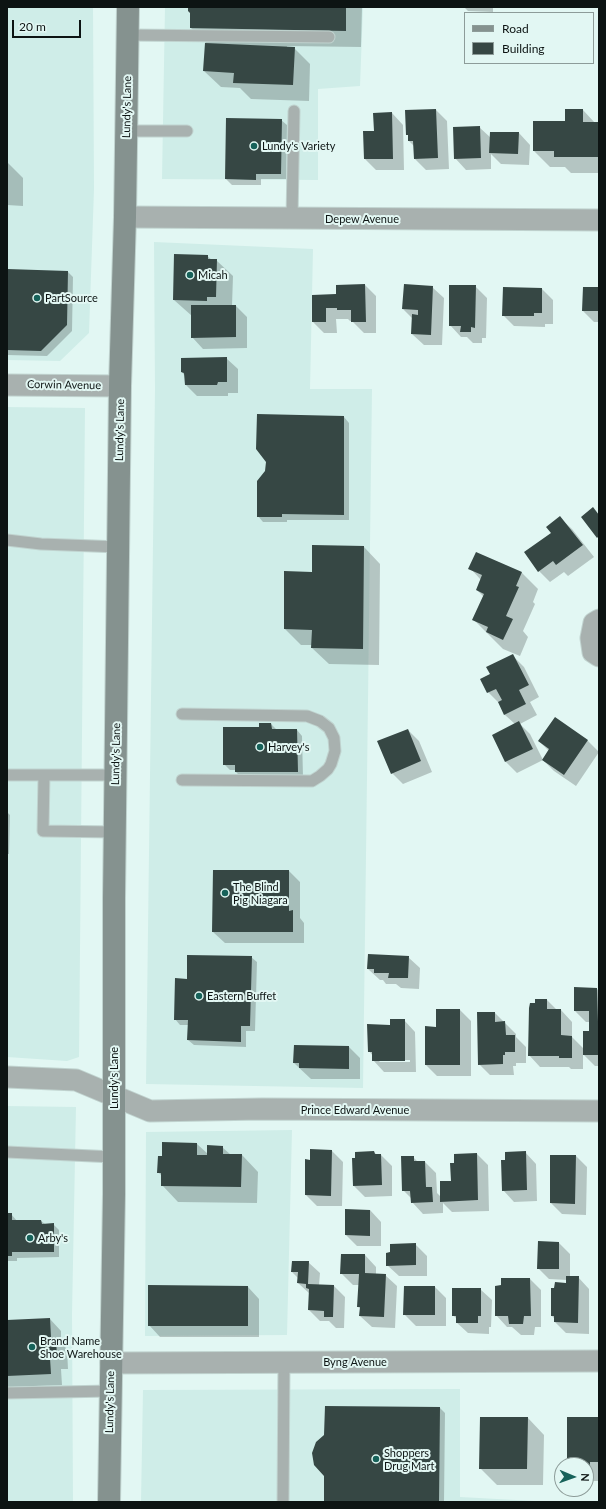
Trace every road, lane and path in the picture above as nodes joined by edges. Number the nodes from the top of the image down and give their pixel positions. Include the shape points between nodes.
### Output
1 (128, 7) edge
2 (128, 36) junction
3 (329, 37) dead end
4 (294, 111) dead end
5 (126, 131) junction
6 (187, 131) dead end
7 (125, 217) junction
8 (292, 218) junction
9 (599, 220) edge
10 (7, 385) edge
11 (120, 386) junction
12 (7, 540) edge
13 (119, 547) junction
14 (599, 620) edge
15 (599, 656) edge
16 (182, 714) dead end
17 (7, 775) edge
18 (44, 775) junction
19 (116, 775) junction
20 (182, 780) dead end
21 (115, 832) junction
22 (7, 1077) edge
23 (114, 1096) junction
24 (599, 1111) edge
25 (7, 1152) edge
26 (114, 1157) junction
27 (599, 1361) edge
28 (284, 1362) junction
29 (111, 1363) junction
30 (110, 1391) junction
31 (7, 1394) edge
32 (109, 1502) edge
33 (283, 1502) edge

1 - 2 main road, Lundy's Lane
2 - 3 lane
2 - 5 main road, Lundy's Lane
4 - 8 lane
5 - 6 lane
5 - 7 main road, Lundy's Lane
7 - 8 street, Depew Avenue
7 - 11 main road, Lundy's Lane
8 - 9 street, Depew Avenue
10 - 11 street, Corwin Avenue
11 - 13 main road, Lundy's Lane
12 - 13 lane
13 - 19 main road, Lundy's Lane
14 - 15 street via 594,623 591,638 594,652
16 - 20 lane via 311,717 329,728 334,738 335,751 328,769 312,781
17 - 18 lane
18 - 19 lane
18 - 21 lane via 43,831
19 - 21 main road, Lundy's Lane
21 - 23 main road, Lundy's Lane
22 - 23 street, Prince Edward Avenue via 76,1080
23 - 24 street, Prince Edward Avenue via 150,1111
23 - 26 main road, Lundy's Lane
25 - 26 lane
26 - 29 main road, Lundy's Lane
27 - 28 street, Byng Avenue
28 - 29 street, Byng Avenue
28 - 33 lane
29 - 30 main road, Lundy's Lane
30 - 31 lane
30 - 32 main road, Lundy's Lane

